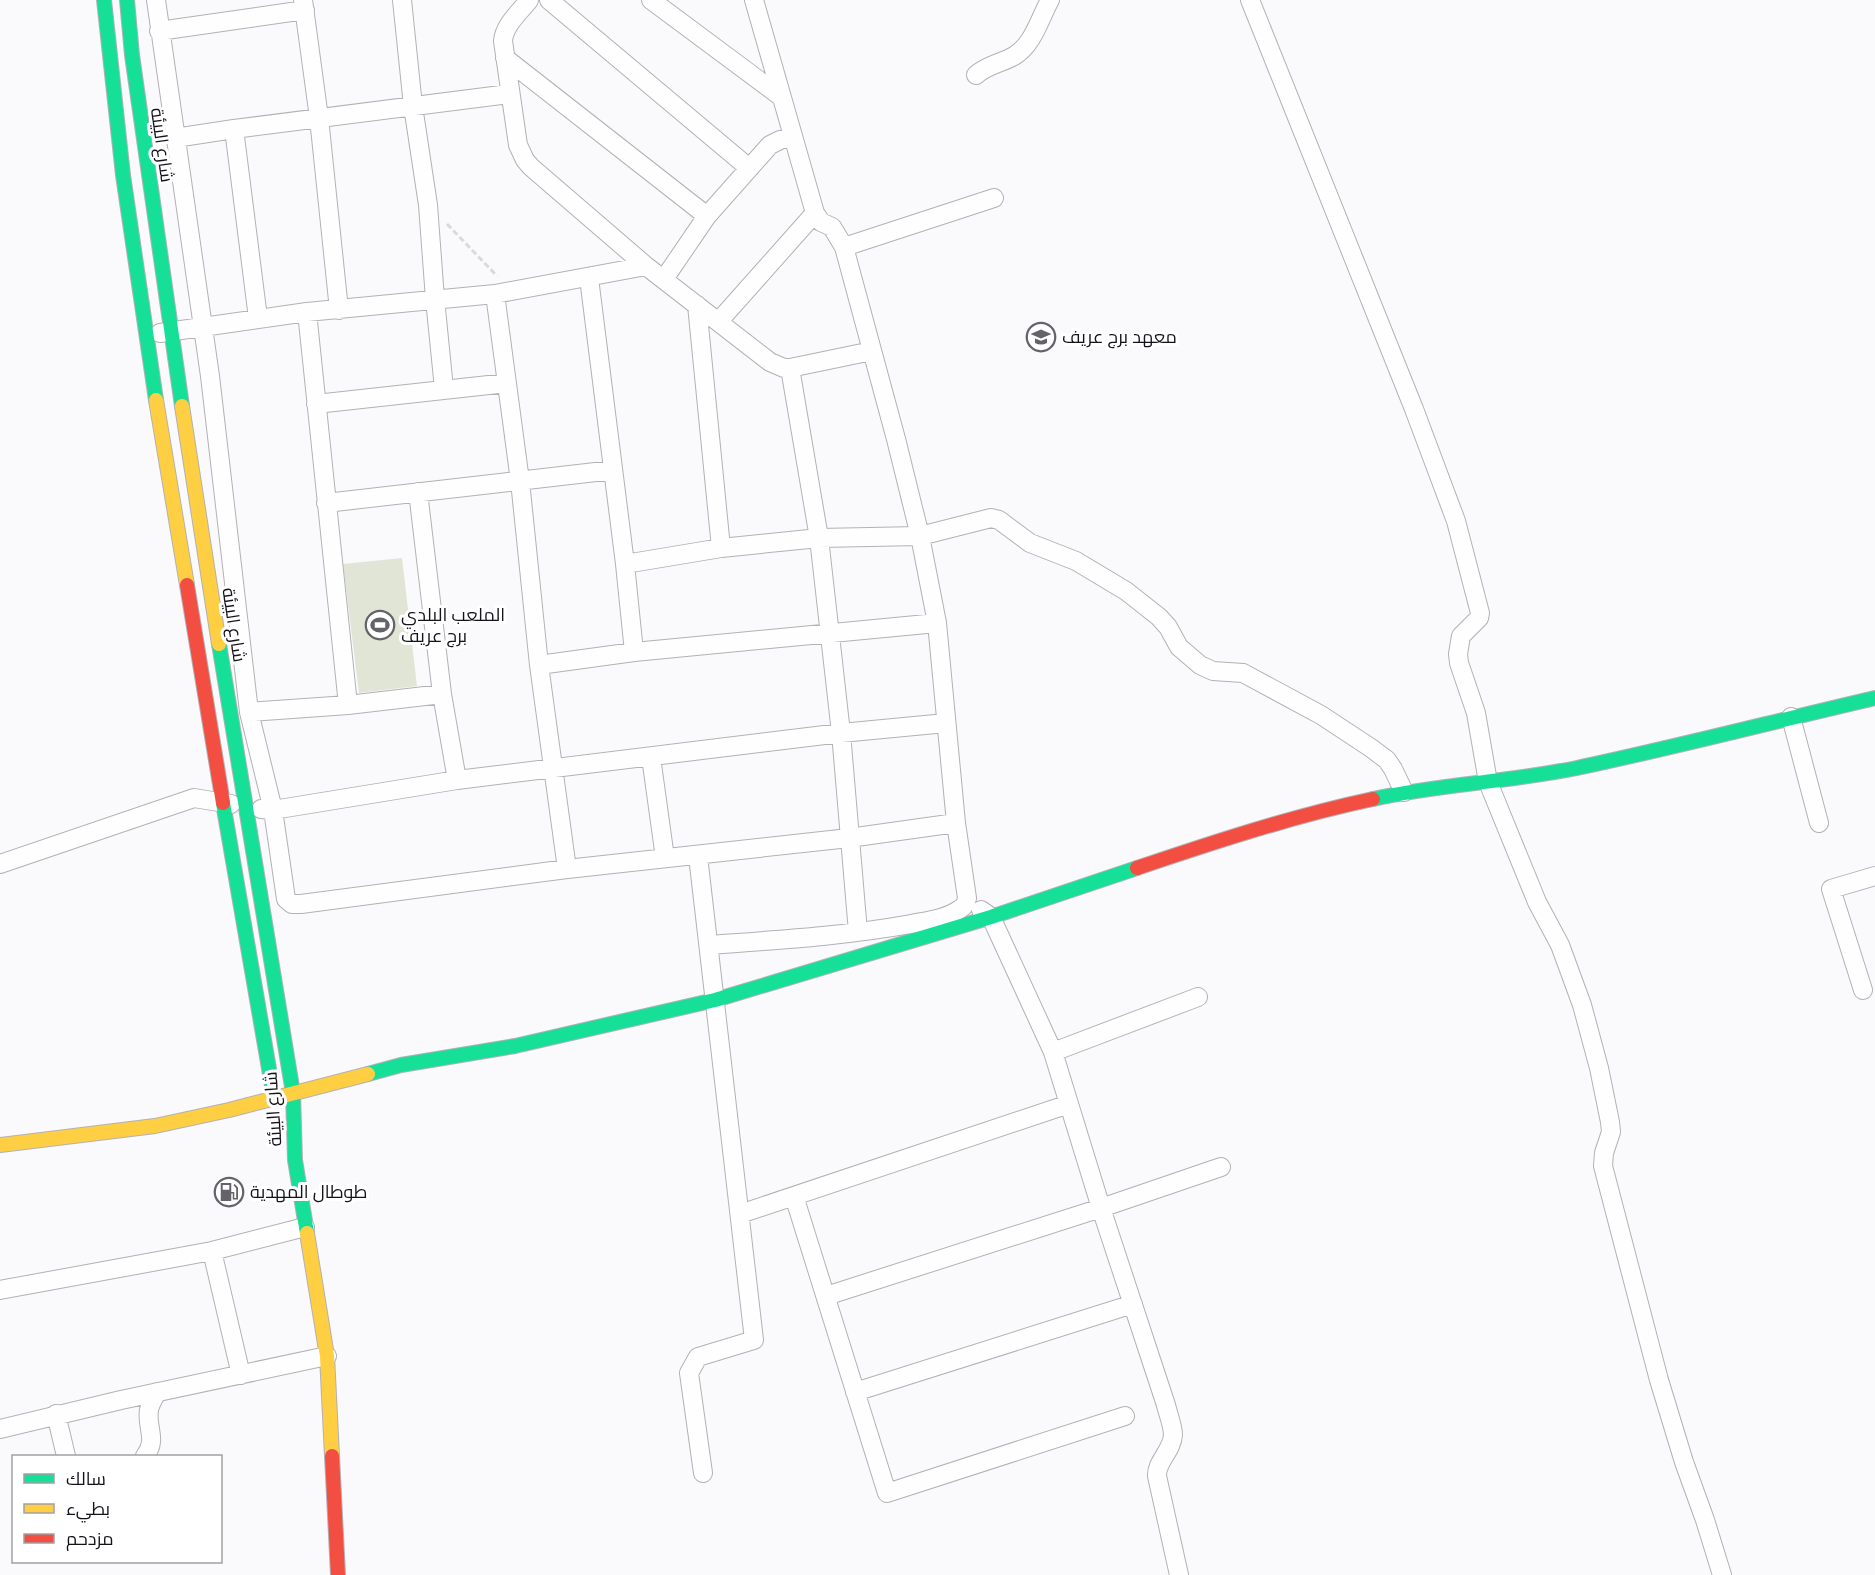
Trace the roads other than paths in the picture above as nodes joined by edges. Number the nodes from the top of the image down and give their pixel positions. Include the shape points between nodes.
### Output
1 (104, 0) edge
2 (127, 0) edge
3 (156, 0) edge
4 (529, 0) edge
5 (549, 0) edge
6 (651, 0) edge
7 (754, 0) edge
8 (1050, 0) edge
9 (1250, 0) edge
10 (403, 1) edge
11 (304, 5) edge
12 (159, 31) junction
13 (505, 58) junction
14 (976, 75) dead end
15 (509, 94) junction
16 (780, 96) junction
17 (413, 106) junction
18 (318, 118) junction
19 (234, 129) junction
20 (793, 136) junction
21 (175, 138) junction
22 (749, 168) junction
23 (994, 198) dead end
24 (815, 213) junction
25 (707, 216) junction
26 (844, 247) junction
27 (646, 266) junction
28 (589, 278) junction
29 (664, 279) junction
30 (504, 293) junction
31 (435, 299) junction
32 (697, 305) junction
33 (339, 310) junction
34 (307, 312) junction
35 (258, 318) junction
36 (719, 321) junction
37 (202, 326) junction
38 (170, 330) junction
39 (146, 335) junction
40 (872, 351) junction
41 (790, 368) junction
42 (507, 384) junction
43 (444, 389) junction
44 (316, 404) junction
45 (613, 470) junction
46 (520, 481) junction
47 (418, 492) junction
48 (326, 502) junction
49 (920, 536) junction
50 (819, 538) junction
51 (721, 548) junction
52 (625, 564) junction
53 (937, 623) junction
54 (830, 632) junction
55 (634, 652) junction
56 (539, 665) junction
57 (442, 694) junction
58 (1875, 698) edge
59 (348, 705) junction
60 (249, 712) junction
61 (1791, 717) junction
62 (946, 723) junction
63 (841, 733) junction
64 (651, 757) junction
65 (554, 769) junction
66 (457, 780) junction
67 (1488, 782) junction
68 (1404, 792) junction
69 (223, 802) junction
70 (245, 806) junction
71 (273, 810) junction
72 (956, 823) junction
73 (1819, 824) dead end
74 (849, 838) junction
75 (698, 856) junction
76 (665, 858) junction
77 (0, 864) edge
78 (567, 869) junction
79 (1875, 876) edge
80 (966, 901) junction
81 (991, 917) junction
82 (858, 932) junction
83 (708, 945) junction
84 (1863, 990) dead end
85 (1198, 997) dead end
86 (715, 1000) junction
87 (1053, 1052) junction
88 (293, 1094) junction
89 (1069, 1104) junction
90 (277, 1109) junction
91 (0, 1145) edge
92 (295, 1160) junction
93 (1221, 1167) dead end
94 (794, 1196) junction
95 (1101, 1208) junction
96 (740, 1214) junction
97 (305, 1227) junction
98 (212, 1251) junction
99 (0, 1290) edge
100 (826, 1296) junction
101 (1133, 1304) junction
102 (327, 1356) junction
103 (241, 1375) junction
104 (157, 1392) junction
105 (855, 1392) junction
106 (56, 1414) junction
107 (1125, 1416) dead end
108 (0, 1429) edge
109 (66, 1455) edge
110 (146, 1455) edge
111 (703, 1473) dead end
112 (338, 1575) edge
113 (1179, 1575) edge
114 (1722, 1575) edge

1 - 39 main road, شارع البيئة
2 - 38 main road, شارع البيئة
3 - 12 street
4 - 13 street via 504,33
5 - 22 street
6 - 16 street
7 - 16 street
8 - 14 street via 1024,48
9 - 67 street via 1456,521 1480,613 1461,636 1458,654 1476,713
10 - 17 street
11 - 12 street
11 - 18 street
12 - 21 street
13 - 15 street
13 - 25 street
15 - 17 street
15 - 27 street via 518,145 525,160
16 - 20 street
17 - 18 street
17 - 31 street via 428,205
18 - 19 street
18 - 33 street
19 - 21 street
19 - 35 street
20 - 22 street via 770,145
20 - 24 street
21 - 37 street
22 - 25 street
23 - 26 street
24 - 26 street via 821,222 832,227
24 - 36 street
25 - 29 street
26 - 40 street
27 - 28 street
27 - 29 street
28 - 30 street
28 - 45 street
29 - 32 street
30 - 31 street
30 - 42 street
31 - 33 street
31 - 43 street
32 - 36 street
32 - 51 street
33 - 34 street
34 - 35 street
34 - 44 street
35 - 37 street
36 - 41 street via 761,357
37 - 38 street
37 - 60 street
38 - 39 street
38 - 70 main road, شارع البيئة
39 - 69 main road, شارع البيئة
40 - 41 street
40 - 49 street
41 - 50 street
42 - 43 street
42 - 46 street
43 - 44 street
44 - 48 street
45 - 46 street
45 - 52 street
46 - 47 street
46 - 56 street
47 - 48 street
47 - 57 street
48 - 59 street
49 - 50 street
49 - 53 street
49 - 68 street via 991,518 999,520 1030,543 1076,561 1150,608 1168,627 1179,647 1200,665 1213,671 1243,673 1321,715 1371,748 1394,769
50 - 51 street
50 - 54 street
51 - 52 street
52 - 55 street
53 - 54 street
53 - 62 street
54 - 55 street
54 - 63 street
55 - 56 street
56 - 65 street
57 - 59 street
57 - 66 street
58 - 61 main road
59 - 60 street
60 - 71 street
61 - 67 main road via 1575,768
61 - 73 street
62 - 63 street
62 - 72 street
63 - 64 street
63 - 74 street
64 - 65 street
64 - 76 street
65 - 66 street
65 - 78 street
66 - 71 street
67 - 68 main road
67 - 114 street via 1537,902 1560,945 1582,1005 1610,1122 1603,1166 1659,1380
68 - 81 main road via 1340,806 1186,851
69 - 70 street
69 - 77 street via 194,798
69 - 90 main road, شارع البيئة
70 - 71 street
70 - 88 main road, شارع البيئة
71 - 78 street via 286,899 292,904
72 - 74 street
72 - 80 street
74 - 75 street
74 - 82 street
75 - 76 street
75 - 83 street
76 - 78 street
79 - 84 street via 1831,889
80 - 81 street
80 - 82 street via 962,908 937,919
81 - 86 main road
81 - 87 street
82 - 83 street
83 - 86 street
85 - 87 street
86 - 88 main road via 515,1046 401,1065
86 - 96 street
87 - 89 street
88 - 90 main road
88 - 92 main road, شارع البيئة
89 - 94 street
89 - 95 street
90 - 91 main road
90 - 92 main road, شارع البيئة
92 - 97 main road
93 - 95 street
94 - 96 street
94 - 100 street
95 - 100 street
95 - 101 street
96 - 111 street via 754,1340 698,1357 689,1373
97 - 98 street
97 - 102 main road
98 - 99 street
98 - 103 street
100 - 105 street
101 - 105 street
101 - 113 street via 1173,1434 1156,1469
102 - 103 street
102 - 112 main road
103 - 104 street
104 - 106 street
104 - 110 street via 148,1411 152,1441
105 - 107 street via 887,1493
106 - 108 street
106 - 109 street

